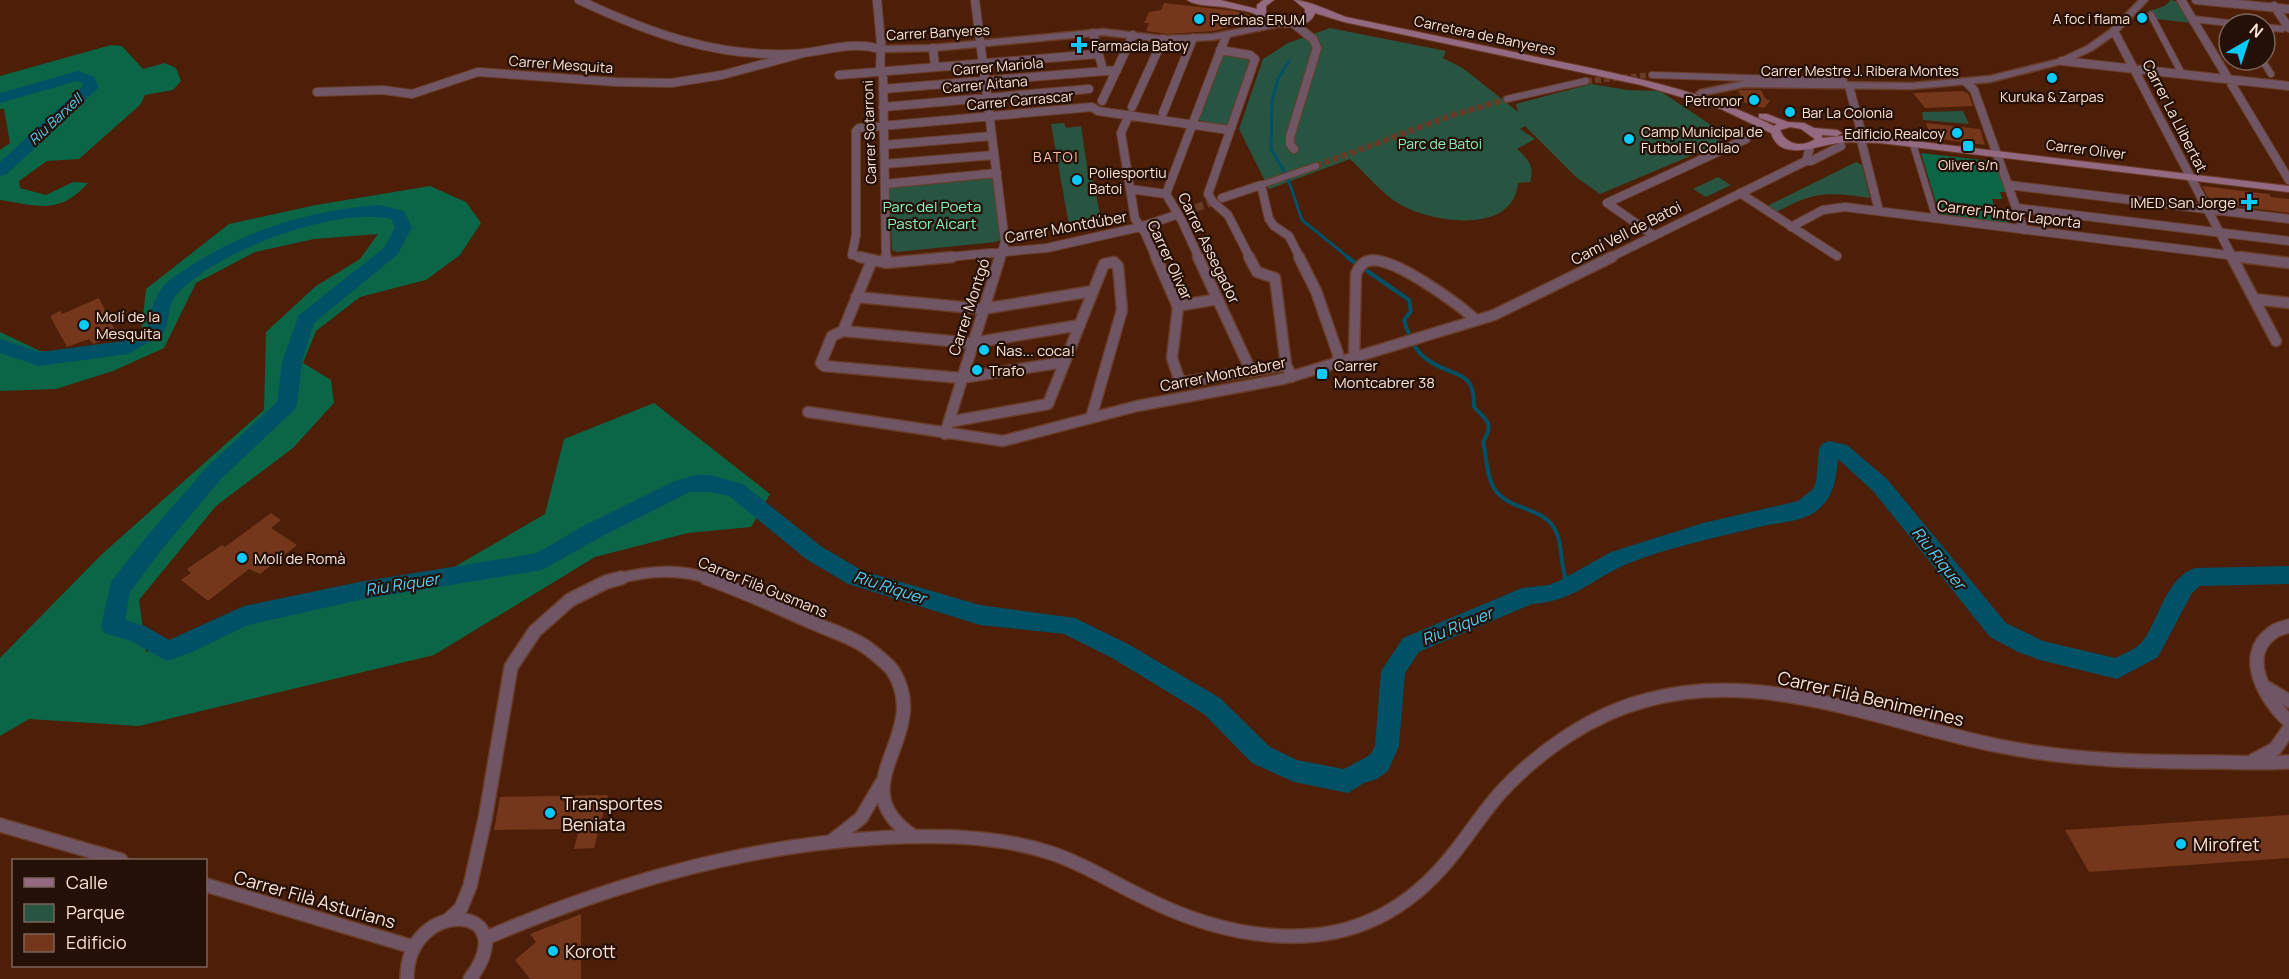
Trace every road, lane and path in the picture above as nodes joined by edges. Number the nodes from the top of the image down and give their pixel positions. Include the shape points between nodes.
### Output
1 (579, 0) edge
2 (877, 0) edge
3 (975, 0) edge
4 (1192, 0) edge
5 (1299, 0) edge
6 (2144, 0) edge
7 (2181, 0) edge
8 (2196, 0) edge
9 (2270, 0) edge
10 (1267, 1) edge
11 (1220, 3) junction
12 (2275, 8) junction
13 (2289, 9) edge
14 (1309, 13) junction
15 (1262, 15) junction
16 (2151, 15) dead end
17 (2193, 19) junction
18 (2217, 22) edge
19 (1279, 24) junction
20 (1294, 24) junction
21 (2285, 28) edge
22 (1243, 31) junction
23 (2114, 31) junction
24 (1093, 33) junction
25 (1132, 35) junction
26 (1193, 38) junction
27 (1225, 38) junction
28 (1163, 39) junction
29 (979, 44) junction
30 (933, 48) junction
31 (880, 49) junction
32 (1220, 50) junction
33 (804, 53) junction
34 (1098, 54) junction
35 (2062, 61) junction
36 (982, 63) junction
37 (935, 67) junction
38 (2134, 69) junction
39 (1103, 70) junction
40 (1117, 70) junction
41 (880, 72) junction
42 (1086, 72) junction
43 (2269, 72) edge
44 (2182, 74) junction
45 (839, 75) dead end
46 (1652, 75) tunnel mouth
47 (1620, 77) junction
48 (2273, 78) dead end
49 (985, 80) junction
50 (2229, 80) junction
51 (1586, 81) tunnel mouth
52 (1847, 83) junction
53 (1967, 83) junction
54 (2289, 86) edge
55 (1732, 87) junction
56 (883, 89) junction
57 (1089, 89) junction
58 (317, 92) dead end
59 (1700, 93) junction
60 (987, 98) junction
61 (1507, 99) tunnel mouth
62 (1102, 101) dead end
63 (1723, 101) junction
64 (883, 107) junction
65 (1092, 107) junction
66 (1131, 111) junction
67 (1163, 113) dead end
68 (989, 116) junction
69 (1192, 124) junction
70 (884, 126) junction
71 (1780, 127) junction
72 (1230, 130) junction
73 (992, 136) junction
74 (1861, 138) junction
75 (1746, 139) dead end
76 (1814, 140) junction
77 (1913, 144) junction
78 (884, 145) junction
79 (1841, 146) dead end
80 (1797, 147) junction
81 (1294, 149) dead end
82 (994, 154) junction
83 (1996, 154) junction
84 (1802, 163) junction
85 (885, 164) junction
86 (1316, 166) tunnel mouth
87 (997, 173) junction
88 (2190, 177) junction
89 (2289, 180) edge
90 (885, 184) junction
91 (1261, 185) junction
92 (2008, 186) junction
93 (1130, 189) junction
94 (2289, 189) edge
95 (1740, 193) junction
96 (1166, 194) junction
97 (1222, 198) tunnel mouth
98 (2017, 208) junction
99 (2207, 210) junction
100 (1879, 211) junction
101 (1173, 216) tunnel mouth
102 (1936, 219) junction
103 (2289, 219) edge
104 (1140, 227) junction
105 (1791, 227) junction
106 (2024, 230) junction
107 (2220, 233) junction
108 (1653, 235) junction
109 (2289, 241) edge
110 (1002, 253) junction
111 (854, 256) joint
112 (1837, 256) dead end
113 (2231, 256) junction
114 (872, 260) junction
115 (886, 263) junction
116 (2289, 263) edge
117 (1093, 291) junction
118 (856, 297) junction
119 (1218, 299) junction
120 (2254, 299) junction
121 (2289, 303) edge
122 (1177, 306) junction
123 (983, 309) junction
124 (1472, 322) junction
125 (1080, 325) junction
126 (843, 331) junction
127 (2276, 341) dead end
128 (972, 343) junction
129 (1354, 357) junction
130 (1065, 362) junction
131 (1338, 362) junction
132 (1286, 365) junction
133 (1251, 371) junction
134 (1292, 377) junction
135 (961, 378) junction
136 (1181, 381) joint
137 (808, 412) dead end
138 (1091, 418) junction
139 (949, 422) junction
140 (945, 435) junction
141 (2289, 626) edge
142 (2262, 685) junction
143 (2289, 700) edge
144 (2289, 721) edge
145 (2289, 729) edge
146 (2251, 762) junction
147 (2289, 762) edge
148 (881, 784) junction
149 (0, 825) edge
150 (913, 836) junction
151 (833, 841) junction
152 (114, 859) edge
153 (207, 885) edge
154 (447, 921) junction
155 (486, 938) junction
156 (413, 946) junction
157 (407, 979) edge
158 (470, 979) edge

1 - 33 street, Carrer Banyeres via 639,28 712,50
2 - 31 street, Carrer Sotarroni
3 - 29 street, Carrer Montgó
4 - 11 main road
5 - 14 main road
6 - 23 street, Carrer Mestre J. Ribera Montes
7 - 17 street
8 - 12 street
9 - 12 street
10 - 11 main road
10 - 15 main road via 1260,9
11 - 15 main road
12 - 13 street
12 - 21 street
14 - 20 main road
14 - 47 main road, Carretera de Banyeres
15 - 19 main road
15 - 22 street, Carrer Banyeres via 1257,24
16 - 44 street
17 - 18 street
17 - 50 street
19 - 20 main road
19 - 22 street, Carrer Banyeres
20 - 81 street via 1313,39 1317,48 1290,137
22 - 27 street, Carrer Banyeres
23 - 35 street, Carrer Mestre J. Ribera Montes
23 - 38 street, Carrer La Llibertat
24 - 25 street, Carrer Banyeres
24 - 29 street, Carrer Banyeres
24 - 34 street
25 - 28 street, Carrer Banyeres
25 - 40 street
26 - 27 street, Carrer Banyeres
26 - 28 street, Carrer Banyeres
26 - 67 street
27 - 32 street, Carrer Assegador
28 - 66 street, Carrer Olivar
29 - 30 street, Carrer Banyeres
29 - 36 street, Carrer Montgó
30 - 31 street, Carrer Banyeres
30 - 37 street
31 - 33 street, Carrer Banyeres via 845,43
31 - 41 street, Carrer Sotarroni
32 - 69 street, Carrer Assegador
32 - 72 street via 1255,59
33 - 58 street, Carrer Mesquita via 679,82 616,82 478,72 412,94 383,90
34 - 36 street
34 - 39 street
35 - 38 street
35 - 53 street, Carrer Mestre J. Ribera Montes
36 - 37 street
36 - 49 street, Carrer Montgó
37 - 41 street
38 - 44 street
38 - 88 street, Carrer La Llibertat
39 - 40 street, Carrer Mariola
39 - 42 street, Carrer Mariola
40 - 62 street
41 - 45 street
41 - 56 street, Carrer Sotarroni
42 - 49 street, Carrer Mariola
42 - 57 street
43 - 48 street
44 - 50 street
46 - 52 street
47 - 59 main road, Carretera de Banyeres
47 - 71 main road, Carretera de Banyeres
49 - 56 street, Carrer Mariola
49 - 60 street, Carrer Montgó
50 - 54 street
50 - 89 street
51 - 61 street
52 - 53 street, Carrer Mestre J. Ribera Montes
52 - 55 street, Carrer Mestre J. Ribera Montes
52 - 74 street
53 - 83 street via 1974,90
55 - 59 street, Carrer Mestre J. Ribera Montes
55 - 63 street
56 - 64 street, Carrer Sotarroni
57 - 60 street, Carrer Aitana
57 - 65 street
59 - 63 main road, Carretera de Banyeres
60 - 64 street, Carrer Aitana
60 - 68 street, Carrer Montgó
63 - 71 main road, Carretera de Banyeres
64 - 70 street, Carrer Sotarroni
65 - 66 street, Carrer Carrascar
65 - 68 street, Carrer Carrascar
66 - 69 street, Carrer Carrascar
66 - 93 street, Carrer Olivar via 1121,133
68 - 70 street, Carrer Carrascar
68 - 73 street, Carrer Montgó
69 - 72 street, Carrer Carrascar
69 - 96 street, Carrer Assegador
70 - 78 street, Carrer Sotarroni
70 - 111 street, Carrer Carrascar via 861,127 856,131
71 - 76 main road via 1802,125
71 - 80 main road via 1781,141
72 - 132 street via 1208,194 1228,215 1257,273 1275,278
73 - 78 street
73 - 82 street, Carrer Montgó
74 - 76 main road, Carrer Oliver
74 - 77 main road, Carrer Oliver
74 - 100 street
75 - 108 street via 1607,203
76 - 80 main road
76 - 84 street
77 - 83 main road, Carrer Oliver
77 - 102 street
78 - 85 street, Carrer Sotarroni
79 - 84 street, Camí Vell de Batoi
80 - 84 street
82 - 85 street
82 - 87 street, Carrer Montgó
83 - 88 main road, Carrer Oliver
83 - 92 street
84 - 95 street, Camí Vell de Batoi
85 - 90 street, Carrer Sotarroni
86 - 91 street
87 - 90 street
87 - 110 street, Carrer Montgó via 1005,242
88 - 94 main road, Carrer Oliver
88 - 99 street, Carrer La Llibertat
90 - 115 street, Carrer Sotarroni
91 - 97 street
91 - 131 street via 1269,219 1289,236 1316,291
92 - 98 street
92 - 99 street
93 - 96 street
93 - 104 street, Carrer Olivar
95 - 105 street
95 - 108 street, Camí Vell de Batoi
96 - 119 street, Carrer Assegador
98 - 106 street
98 - 107 street
99 - 103 street
99 - 107 street, Carrer La Llibertat
100 - 102 street, Carrer Pintor Laporta
100 - 105 street, Carrer Pintor Laporta via 1829,208
101 - 104 street, Carrer Montdúber
102 - 106 street, Carrer Pintor Laporta
104 - 110 street, Carrer Montdúber via 1047,248
104 - 122 street, Carrer Olivar
105 - 112 street
106 - 113 street, Carrer Pintor Laporta
107 - 109 street
107 - 113 street, Carrer La Llibertat
108 - 124 street, Camí Vell de Batoi via 1538,294
110 - 115 street, Carrer Montdúber
110 - 123 street, Carrer Montgó
111 - 114 street, Carrer Montdúber
113 - 116 street, Carrer Pintor Laporta
113 - 120 street, Carrer La Llibertat
114 - 115 street, Carrer Montdúber
114 - 118 street
117 - 123 street
117 - 125 street
117 - 138 street via 1104,264 1114,262 1118,266 1122,310
118 - 123 street
118 - 126 street
119 - 122 street
119 - 133 street, Carrer Assegador
120 - 121 street
120 - 127 street, Carrer La Llibertat
122 - 136 street, Carrer Olivar via 1172,358
123 - 128 street, Carrer Montgó
124 - 129 street, Camí Vell de Batoi
124 - 129 street via 1414,277 1378,260 1364,262 1356,274
125 - 128 street
125 - 130 street
126 - 128 street
126 - 135 street via 832,336 821,363 829,367
128 - 135 street, Carrer Montgó
129 - 131 street, Carrer Montcabrer
130 - 135 street
130 - 139 street via 1048,404
131 - 134 street, Carrer Montcabrer
132 - 133 street, Carrer Montcabrer
132 - 134 street
133 - 136 street, Carrer Montcabrer
134 - 138 street, Carrer Montcabrer
135 - 139 street, Carrer Montgó
137 - 140 street, Carrer Montcabrer
138 - 140 street, Carrer Montcabrer via 1008,440
139 - 140 street, Carrer Montgó
141 - 142 street via 2274,631 2259,645 2255,663
142 - 143 street
142 - 144 street via 2278,713
145 - 146 street via 2275,749
146 - 147 street, Carrer Filà Benimerines
146 - 150 street, Carrer Filà Benimerines via 2144,760 2032,751 1756,691 1714,690 1668,696 1636,704 1590,724 1541,757 1502,791 1434,878 1406,901 1375,919 1318,934 1267,935 1210,925 1166,910 1083,866 1036,849 990,840
148 - 150 street via 890,818
148 - 151 street, Carrer Filà Gusmans via 861,818
148 - 154 street, Carrer Filà Gusmans via 901,730 905,705 897,676 875,653 700,575 663,571 616,579 557,610 535,631 511,667 470,886 461,908
149 - 152 street
150 - 151 street, Carrer Filà Benimerines
151 - 155 street, Carrer Filà Benimerines via 736,855 665,872 559,906
153 - 156 street, Carrer Filà Asturians
154 - 155 street via 472,921
154 - 156 street via 428,930
155 - 158 street via 483,961
156 - 157 street

